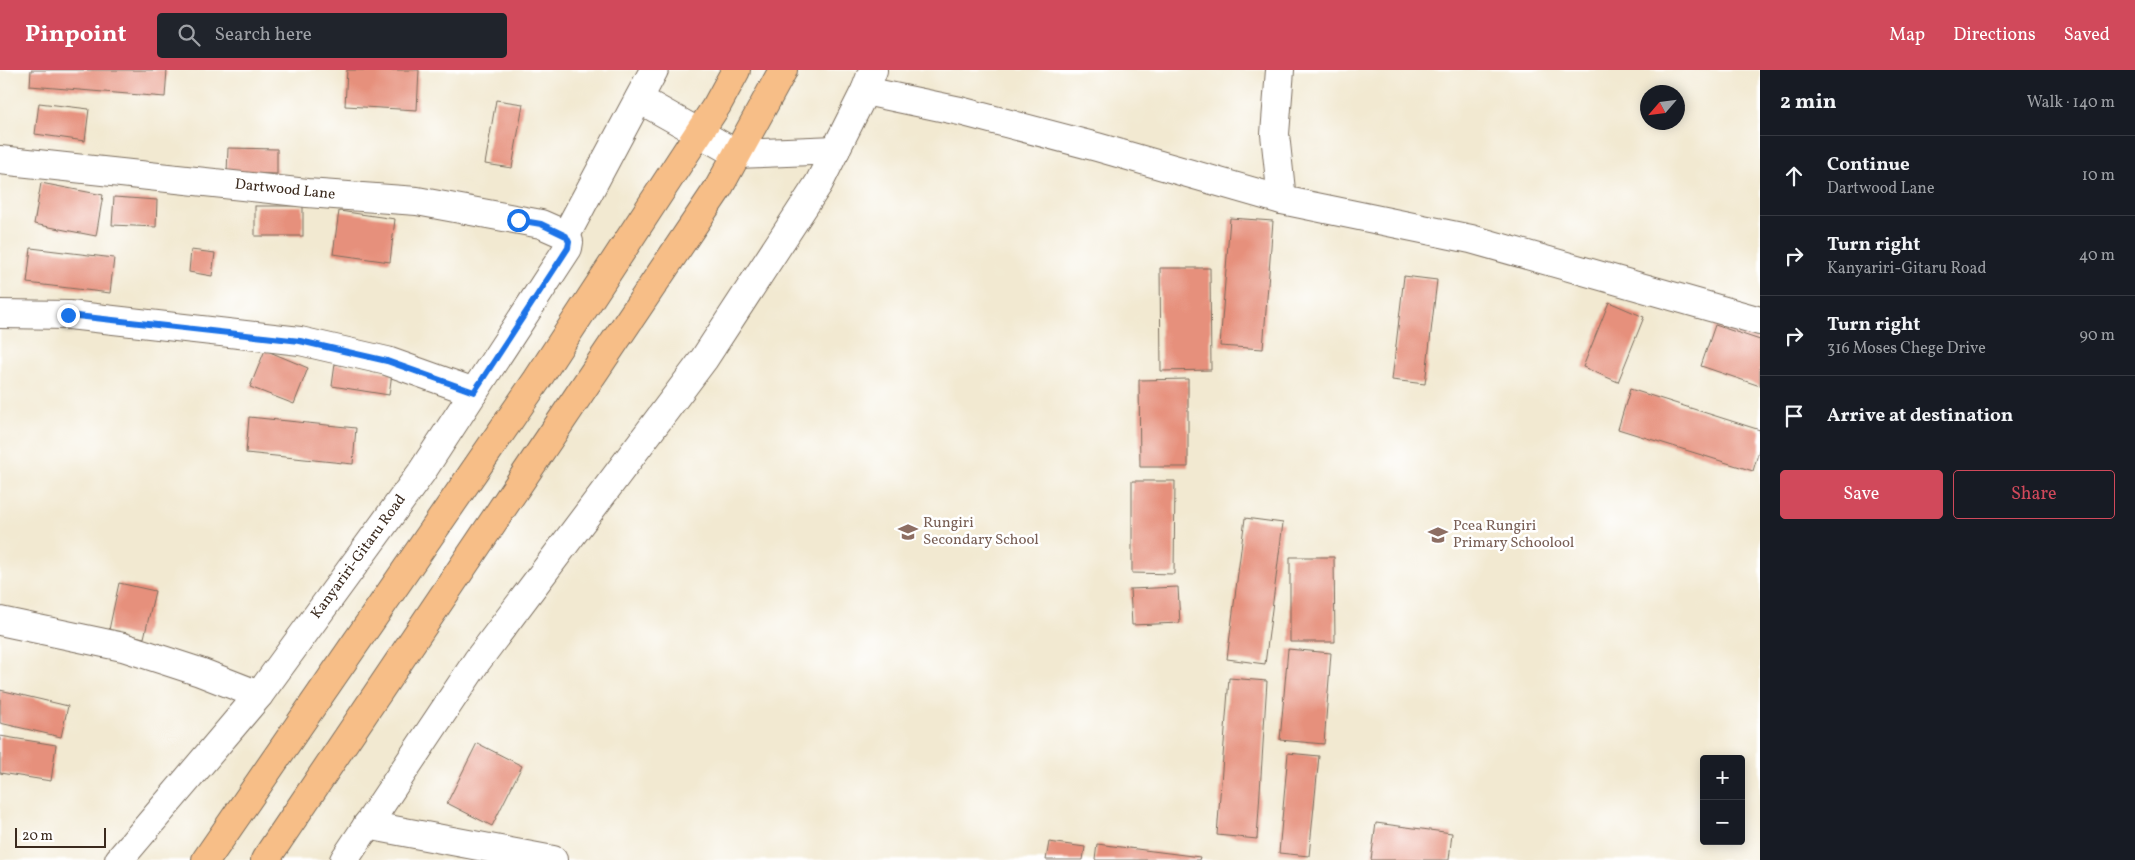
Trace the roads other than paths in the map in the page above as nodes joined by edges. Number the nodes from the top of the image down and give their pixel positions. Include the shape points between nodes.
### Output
1 (654, 70) edge
2 (736, 70) edge
3 (783, 70) edge
4 (1280, 70) edge
5 (869, 80) edge
6 (639, 99) junction
7 (698, 133) junction
8 (836, 150) junction
9 (737, 154) junction
10 (0, 160) edge
11 (1282, 200) junction
12 (566, 236) junction
13 (0, 314) edge
14 (1760, 321) edge
15 (474, 392) junction
16 (0, 620) edge
17 (259, 695) junction
18 (368, 825) junction
19 (136, 848) edge
20 (119, 860) edge
21 (206, 860) edge
22 (265, 860) edge
23 (344, 860) edge
24 (553, 860) edge

1 - 6 street, Kanyariri-Gitaru Road
2 - 7 highway
3 - 9 highway
4 - 11 street via 1275,134
5 - 8 street
5 - 11 street via 960,112
6 - 7 street
6 - 12 street, Kanyariri-Gitaru Road
7 - 9 street
7 - 21 highway via 538,380
8 - 9 street
8 - 18 street via 819,183 704,359 477,661
9 - 22 highway via 708,203
10 - 12 street, Dartwood Lane via 307,194 417,201 541,224
11 - 14 street via 1471,239
12 - 15 street, Kanyariri-Gitaru Road via 568,248
13 - 15 street via 68,315 300,341 387,361
15 - 17 street, Kanyariri-Gitaru Road via 420,473
16 - 17 street via 123,647
17 - 19 street, Kanyariri-Gitaru Road
18 - 23 street
18 - 24 street
19 - 20 street, Kanyariri-Gitaru Road

